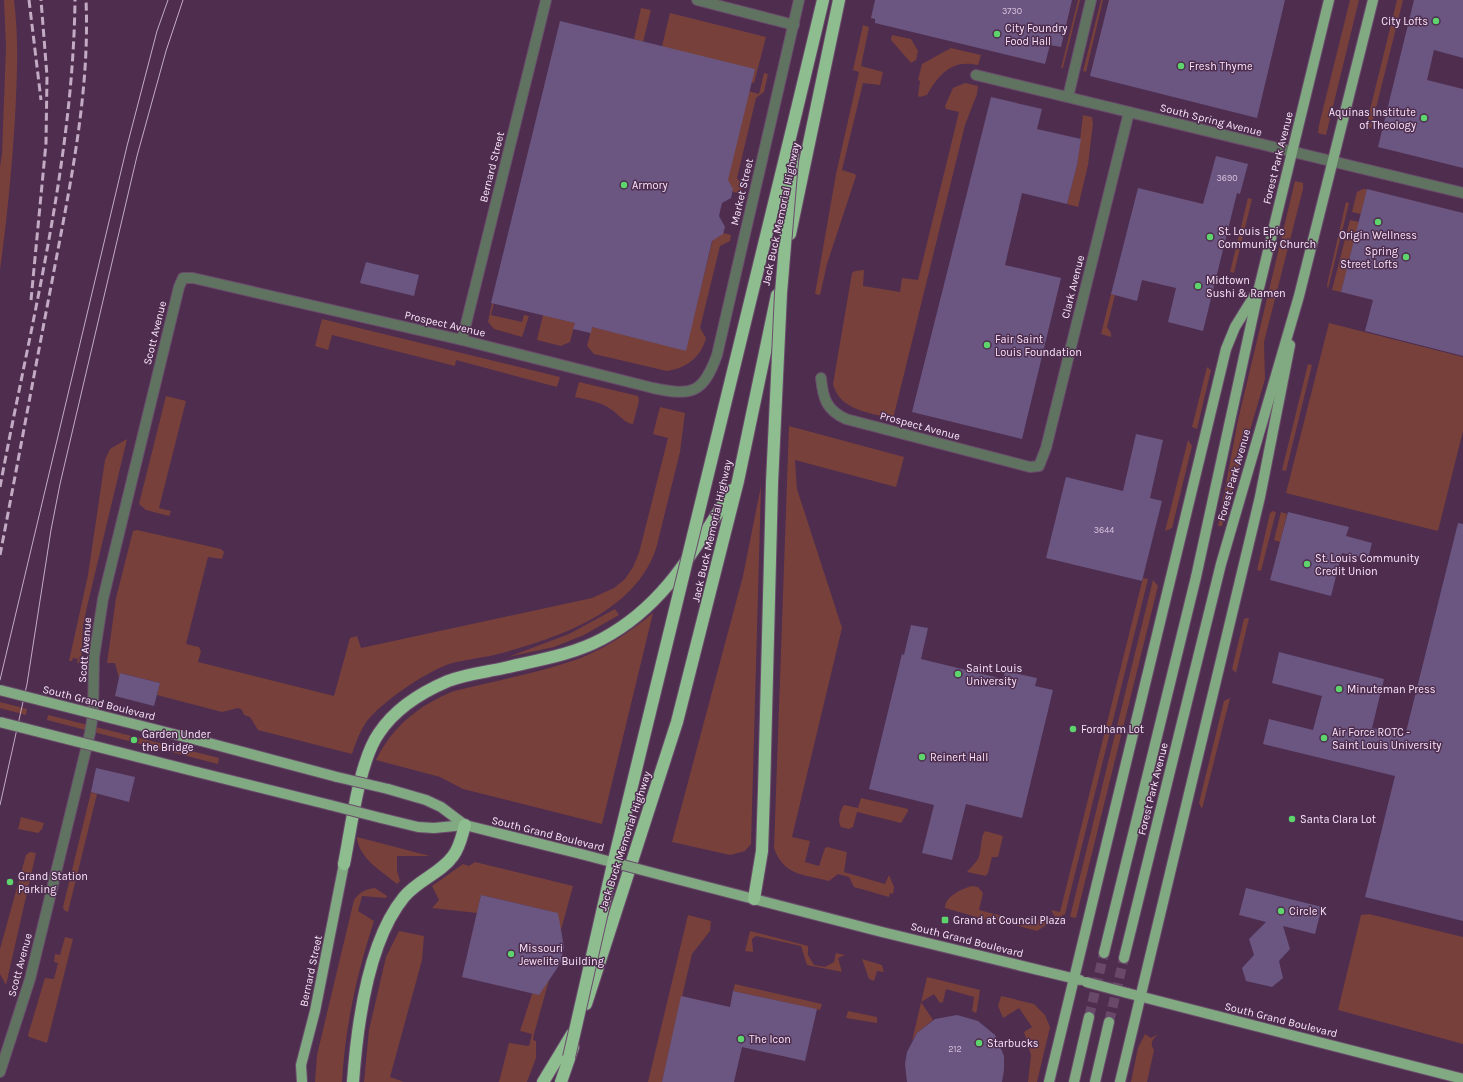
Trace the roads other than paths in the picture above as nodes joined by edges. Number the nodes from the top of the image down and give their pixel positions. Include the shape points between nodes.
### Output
1 (546, 0) edge
2 (697, 0) edge
3 (799, 0) edge
4 (823, 0) edge
5 (839, 0) edge
6 (1091, 0) edge
7 (1329, 0) edge
8 (1373, 0) edge
9 (794, 25) junction
10 (976, 75) dead end
11 (1068, 97) junction
12 (1129, 112) junction
13 (796, 113) junction
14 (1292, 153) junction
15 (1333, 162) junction
16 (1463, 193) edge
17 (183, 278) joint
18 (1259, 288) junction
19 (1299, 296) junction
20 (462, 340) junction
21 (821, 378) dead end
22 (700, 386) joint
23 (1039, 466) joint
24 (738, 481) junction
25 (0, 690) edge
26 (0, 722) edge
27 (464, 824) junction
28 (344, 864) joint
29 (754, 899) junction
30 (1104, 952) tunnel mouth
31 (1124, 958) tunnel mouth
32 (1073, 978) junction
33 (1141, 996) junction
34 (1089, 1017) tunnel mouth
35 (582, 1018) junction
36 (1109, 1022) tunnel mouth
37 (301, 1065) junction
38 (0, 1072) edge
39 (1463, 1079) edge
40 (297, 1082) edge
41 (302, 1082) edge
42 (354, 1082) edge
43 (543, 1082) edge
44 (563, 1082) edge
45 (1049, 1082) edge
46 (1074, 1082) edge
47 (1095, 1082) edge
48 (1120, 1082) edge

1 - 20 street, Bernard Street
2 - 9 street
3 - 9 street, Market Street
4 - 13 highway, Jack Buck Memorial Highway
5 - 24 highway, Jack Buck Memorial Highway
6 - 11 street
7 - 14 main road, Forest Park Avenue
8 - 15 main road, Forest Park Avenue
9 - 22 street, Market Street via 717,354 710,372
10 - 11 street, South Spring Avenue
11 - 12 street, South Spring Avenue
12 - 14 street, South Spring Avenue
12 - 23 street, Clark Avenue via 1046,448
13 - 29 highway, bridge via 781,293 772,484 764,792 760,868
13 - 44 highway, Jack Buck Memorial Highway, bridge via 614,857
14 - 15 street, South Spring Avenue
14 - 18 main road, Forest Park Avenue
15 - 16 street, South Spring Avenue
15 - 19 main road, Forest Park Avenue
17 - 20 street, Prospect Avenue via 193,278
17 - 38 street, Scott Avenue via 103,599 94,657 90,733 30,979
18 - 30 main road, Forest Park Avenue via 1196,577
18 - 32 main road via 1238,322 1226,349
19 - 31 main road, Forest Park Avenue via 1221,564
19 - 33 main road via 1260,497
20 - 22 street, Prospect Avenue via 679,393
21 - 23 street, Prospect Avenue via 822,392 828,405 835,414 846,419 1030,467
24 - 28 highway via 678,574 665,590 622,626 603,638 569,653 450,681 431,689 394,715 378,733 370,750 356,800
24 - 35 highway, Jack Buck Memorial Highway via 677,722
25 - 27 main road, South Grand Boulevard, bridge via 426,800 441,807
26 - 27 main road, South Grand Boulevard, bridge via 381,818 434,828
27 - 29 main road, South Grand Boulevard, bridge
27 - 42 highway via 460,842 452,857 404,896 386,926 362,1011
28 - 37 main road, Bernard Street via 315,1011
29 - 32 main road, South Grand Boulevard
32 - 33 main road, South Grand Boulevard, bridge
32 - 45 main road
33 - 39 main road, South Grand Boulevard
33 - 48 main road
34 - 46 main road
35 - 43 highway
35 - 44 highway, Jack Buck Memorial Highway
36 - 47 main road
37 - 40 street, Bernard Street
37 - 41 main road

